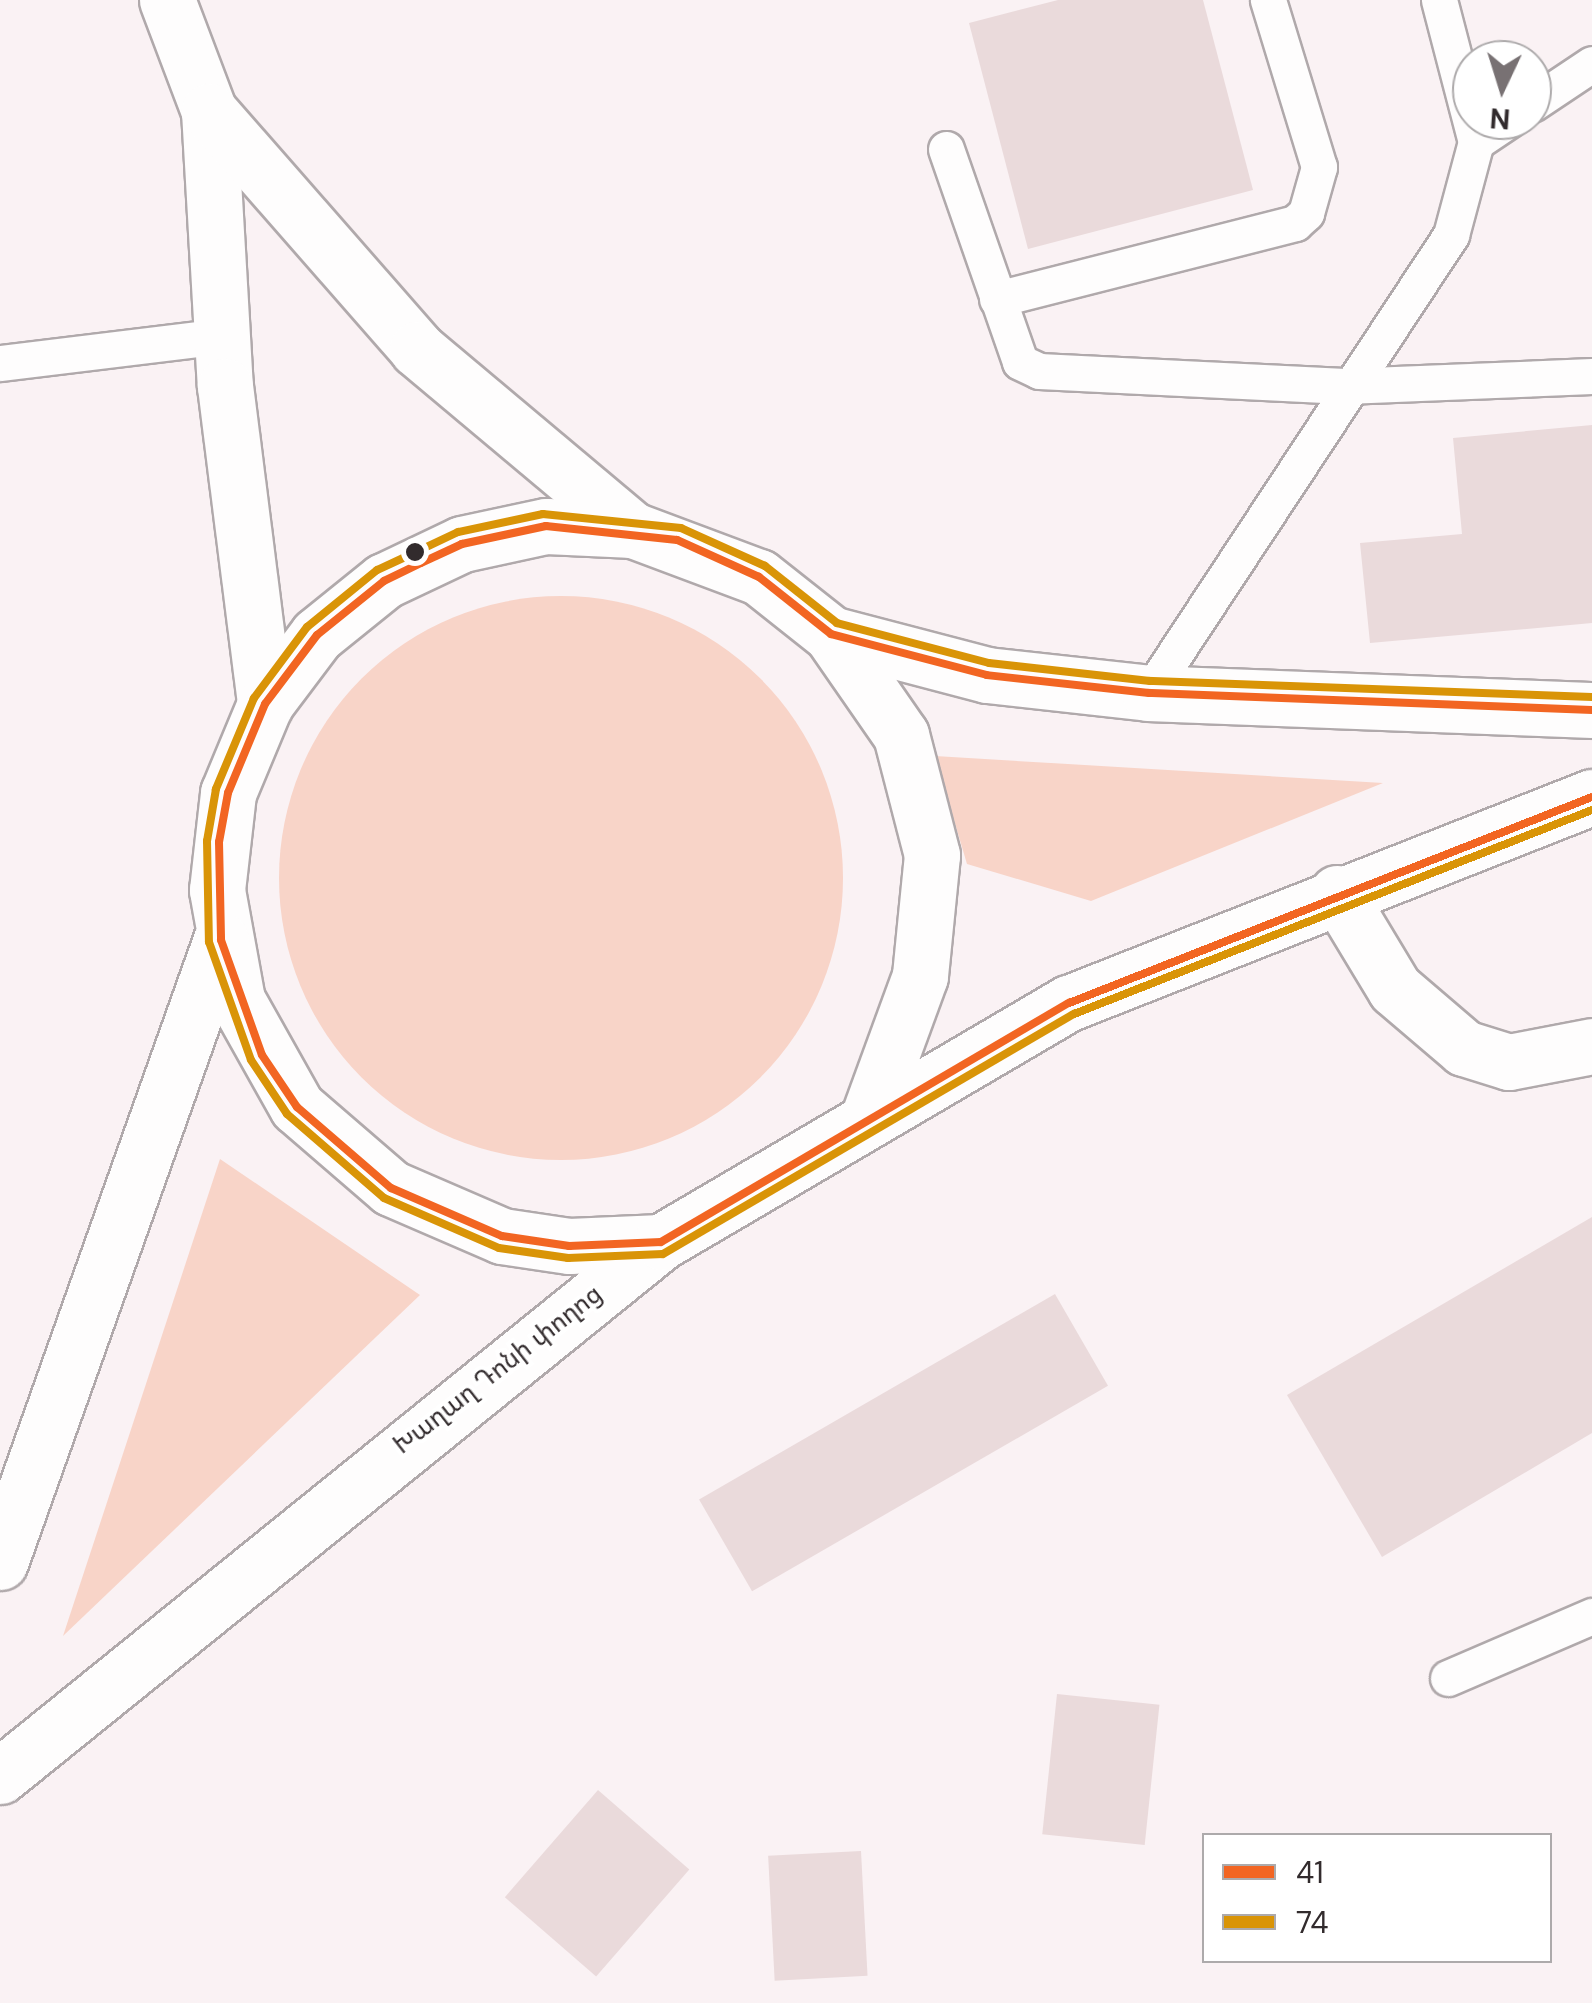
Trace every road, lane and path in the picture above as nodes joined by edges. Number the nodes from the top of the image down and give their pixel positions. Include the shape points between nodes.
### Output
1 (167, 0) edge
2 (1268, 0) edge
3 (1439, 0) edge
4 (1592, 64) edge
5 (1552, 91) edge
6 (209, 111) junction
7 (1479, 140) edge
8 (1476, 142) junction
9 (946, 149) dead end
10 (998, 300) junction
11 (222, 336) junction
12 (0, 363) edge
13 (1592, 376) edge
14 (1344, 386) junction
15 (633, 530) junction
16 (831, 634) junction
17 (1149, 693) junction
18 (265, 704) junction
19 (1592, 710) edge
20 (1592, 797) edge
21 (1337, 893) junction
22 (221, 940) junction
23 (1592, 1046) edge
24 (867, 1120) junction
25 (661, 1242) junction
26 (0, 1562) edge
27 (1592, 1616) edge
28 (1448, 1678) dead end
29 (0, 1776) edge

1 - 6 street
2 - 10 lane via 1319,167 1306,213 1295,223
3 - 8 lane
4 - 5 lane
6 - 11 street
6 - 15 street via 418,349
7 - 8 lane
8 - 14 lane via 1451,235
9 - 10 lane
10 - 14 lane via 1020,362 1040,371
11 - 12 lane
11 - 18 street
13 - 14 lane
14 - 17 lane
15 - 16 street via 733,563
15 - 18 street via 546,526 462,544 421,563 384,581 317,635
16 - 17 street via 987,675
16 - 24 street via 900,735 932,855 920,976
17 - 19 street
18 - 22 street via 228,794 219,842
20 - 21 street, Խաղաղ Դոնի փողոց
21 - 23 street via 1395,989 1464,1048 1508,1062
21 - 24 street, Խաղաղ Դոնի փողոց via 1069,1002
22 - 25 street via 262,1056 297,1107 391,1188 502,1236 569,1246
22 - 26 street
24 - 25 street, Խաղաղ Դոնի փողոց
25 - 29 street, Խաղաղ Դոնի փողոց
27 - 28 lane

